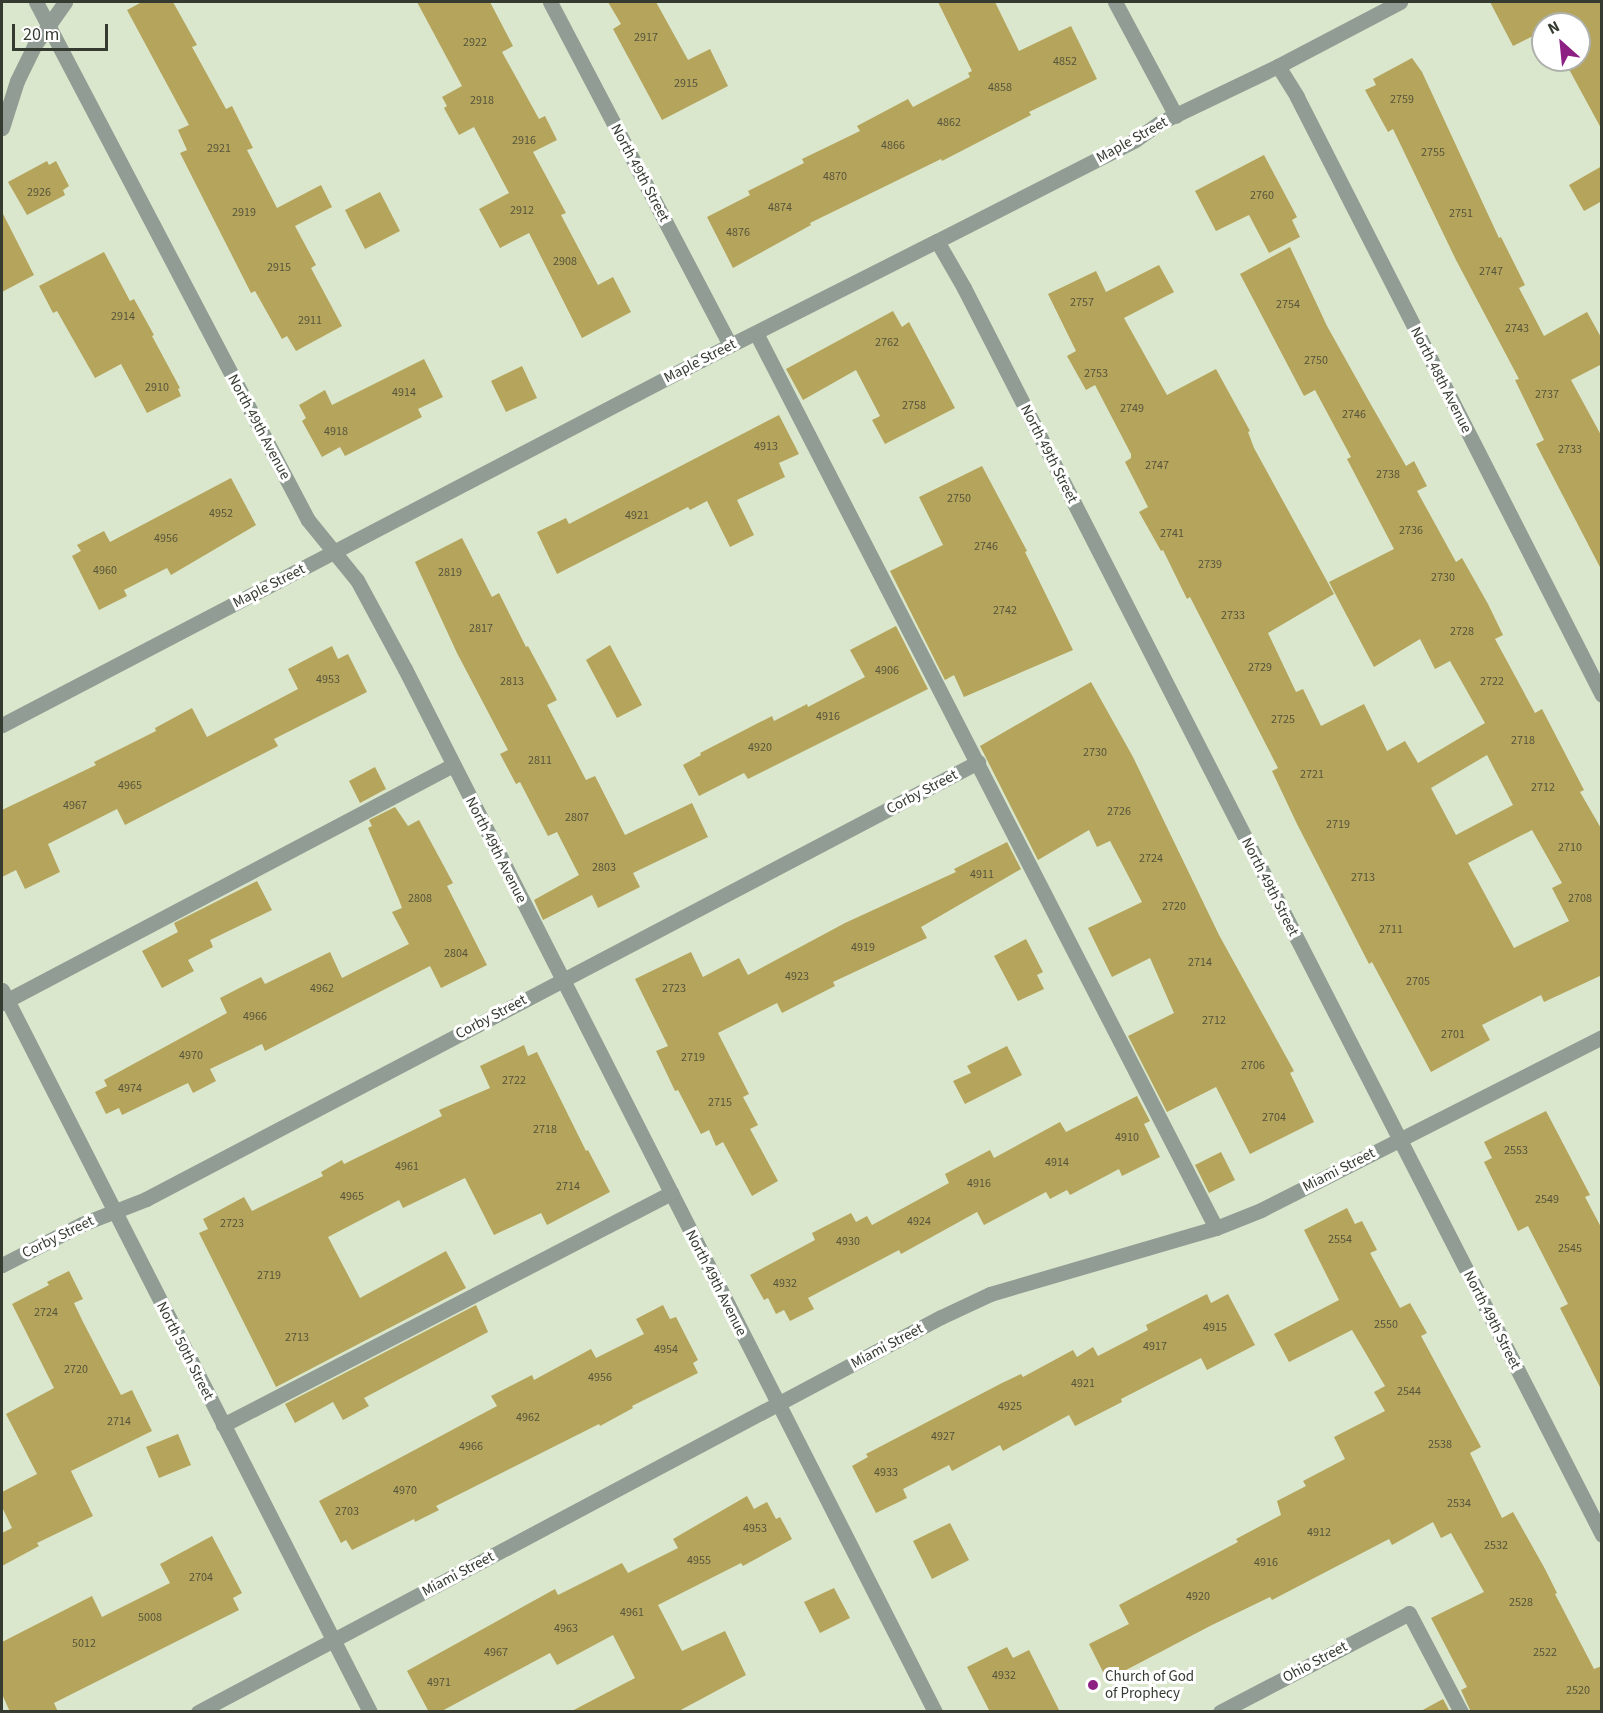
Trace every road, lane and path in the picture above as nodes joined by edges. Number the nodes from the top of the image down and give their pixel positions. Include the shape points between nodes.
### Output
1 (36, 2) edge
2 (65, 2) edge
3 (550, 2) edge
4 (1115, 2) edge
5 (1400, 2) edge
6 (48, 25) junction
7 (1278, 66) junction
8 (1176, 116) junction
9 (2, 128) edge
10 (937, 241) junction
11 (756, 333) junction
12 (730, 345) junction
13 (334, 552) junction
14 (1602, 695) edge
15 (2, 725) edge
16 (978, 762) junction
17 (453, 765) junction
18 (562, 980) junction
19 (3, 998) edge
20 (1602, 1037) edge
21 (1399, 1139) junction
22 (671, 1193) junction
23 (115, 1210) junction
24 (1216, 1228) junction
25 (2, 1265) edge
26 (778, 1404) junction
27 (223, 1425) junction
28 (1602, 1534) edge
29 (334, 1640) junction
30 (198, 1712) edge
31 (370, 1712) edge
32 (934, 1712) edge
33 (1220, 1712) edge
34 (1461, 1712) edge

1 - 6 street, North 49th Avenue
2 - 6 street
3 - 12 street, North 49th Street
4 - 8 street
5 - 7 street, Maple Street
6 - 9 street via 17,81
6 - 13 street, North 49th Avenue via 308,520
7 - 8 street, Maple Street
7 - 14 street, North 48th Avenue
8 - 10 street, Maple Street
10 - 11 street, Maple Street
10 - 21 street, North 49th Street
11 - 12 street, Maple Street
11 - 16 street
12 - 13 street, Maple Street
13 - 15 street, Maple Street
13 - 17 street, North 49th Avenue via 357,580
16 - 18 street, Corby Street
16 - 24 street
17 - 18 street, North 49th Avenue
17 - 19 street
18 - 22 street, North 49th Avenue
18 - 23 street, Corby Street via 146,1199
19 - 23 street, North 50th Street
20 - 21 street, Miami Street
21 - 24 street, Miami Street via 1261,1210
21 - 28 street, North 49th Street
22 - 26 street, North 49th Avenue
22 - 27 street
23 - 25 street, Corby Street
23 - 27 street, North 50th Street
24 - 26 street, Miami Street via 990,1294
26 - 29 street, Miami Street
26 - 32 street, North 49th Avenue
27 - 29 street, North 50th Street
29 - 30 street, Miami Street
29 - 31 street, North 50th Street
33 - 34 street, Ohio Street via 1409,1613

